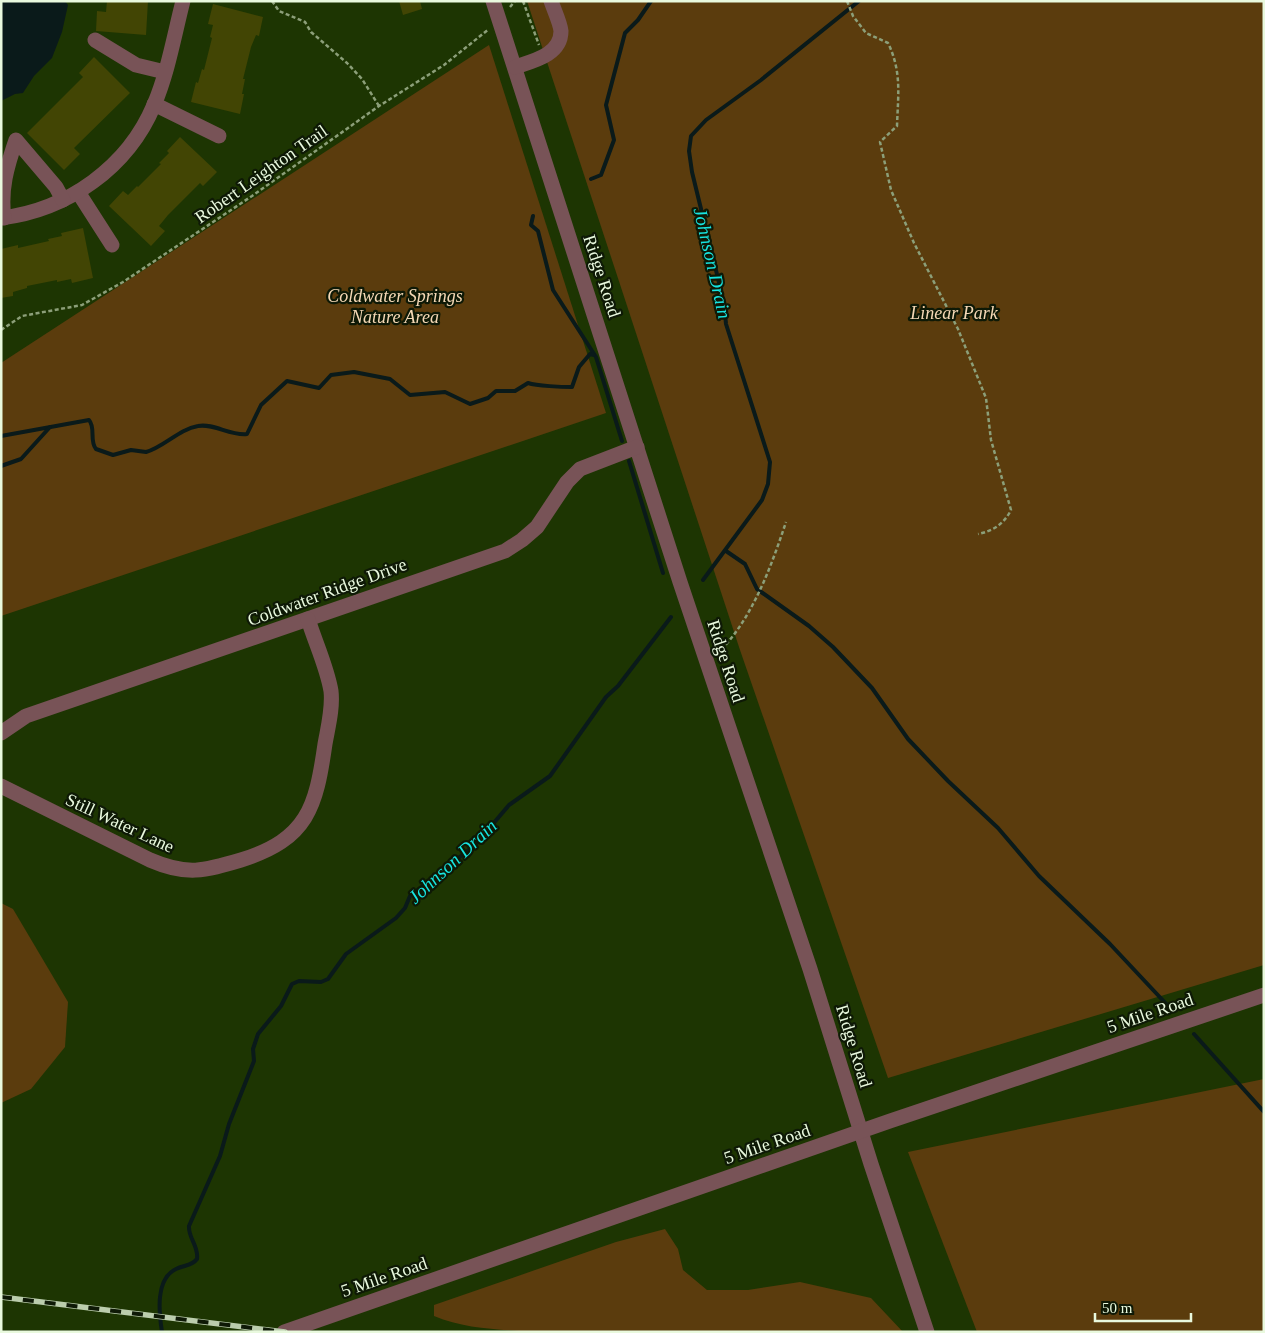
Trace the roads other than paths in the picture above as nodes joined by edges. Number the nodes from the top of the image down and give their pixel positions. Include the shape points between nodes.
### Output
1 (183, 1) edge
2 (494, 1) edge
3 (551, 1) edge
4 (95, 40) dead end
5 (515, 67) junction
6 (165, 72) junction
7 (154, 104) junction
8 (219, 136) dead end
9 (78, 192) junction
10 (63, 200) junction
11 (2, 218) edge
12 (112, 245) dead end
13 (637, 447) junction
14 (308, 619) junction
15 (1, 734) edge
16 (1, 786) edge
17 (1264, 995) edge
18 (861, 1132) junction
19 (284, 1332) edge
20 (927, 1332) edge

1 - 6 street
2 - 5 street, Ridge Road
3 - 5 street via 561,30 558,42 552,52
4 - 6 street via 136,64
5 - 13 street, Ridge Road
6 - 7 street
7 - 8 street
7 - 9 street via 138,134 117,161
9 - 10 street
9 - 12 street
10 - 11 street
10 - 11 street via 56,187 16,140 5,173
13 - 14 street, Coldwater Ridge Drive via 580,469 567,482 537,527 504,551
13 - 18 street, Ridge Road
14 - 15 street, Coldwater Ridge Drive via 26,716
14 - 16 street, Still Water Lane via 331,692 320,782 315,800 302,823 266,852 209,870 190,872 171,868
17 - 18 street, 5 Mile Road
18 - 19 street, 5 Mile Road
18 - 20 street, Ridge Road

